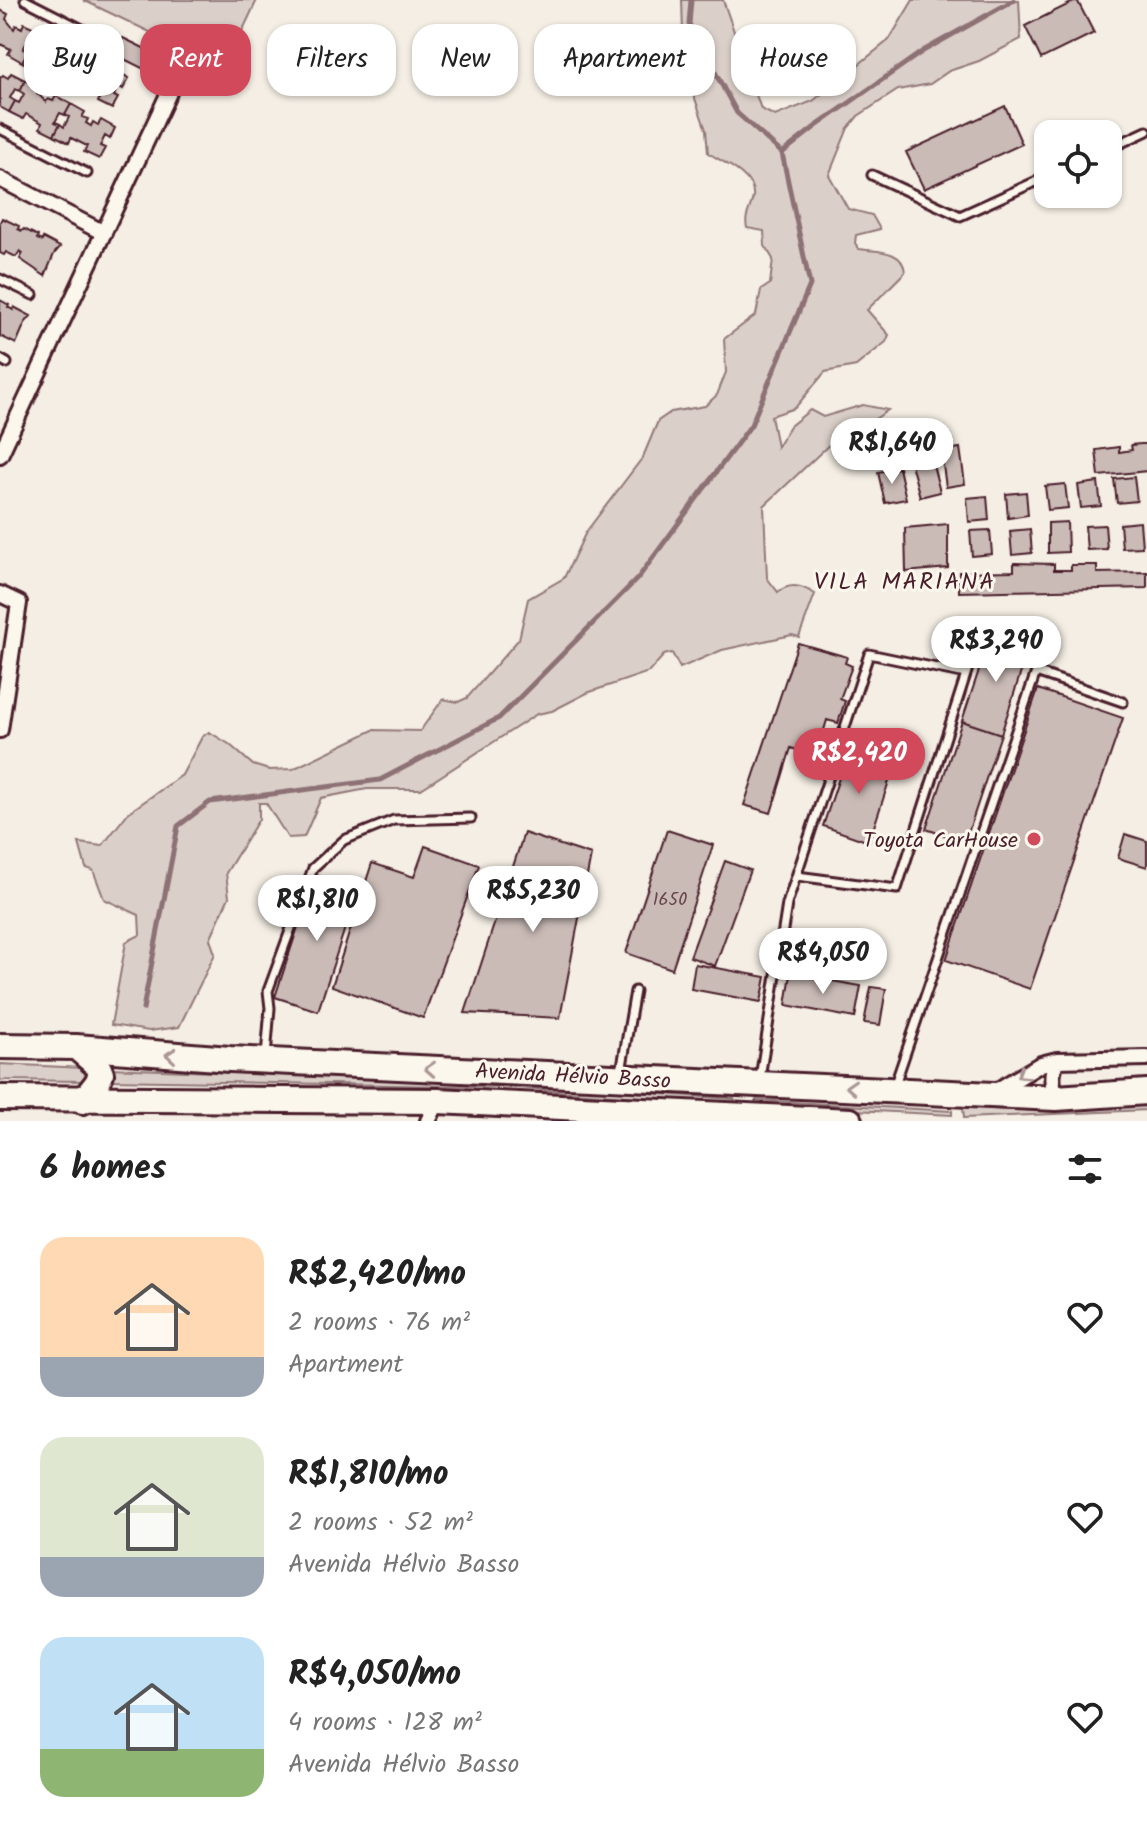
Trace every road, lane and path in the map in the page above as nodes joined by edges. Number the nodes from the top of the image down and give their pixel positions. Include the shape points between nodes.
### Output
1 (25, 0) edge
2 (72, 24) edge
3 (167, 96) edge
4 (0, 129) edge
5 (1147, 131) edge
6 (1122, 143) edge
7 (87, 173) dead end
8 (872, 175) dead end
9 (0, 179) edge
10 (1034, 182) edge
11 (104, 233) junction
12 (0, 279) edge
13 (33, 295) dead end
14 (0, 455) edge
15 (0, 594) edge
16 (979, 634) dead end
17 (966, 674) junction
18 (1123, 702) dead end
19 (0, 730) edge
20 (471, 818) dead end
21 (797, 876) junction
22 (635, 991) dead end
23 (0, 1046) edge
24 (76, 1047) junction
25 (1147, 1058) edge
26 (1057, 1060) junction
27 (265, 1061) junction
28 (620, 1077) junction
29 (759, 1083) junction
30 (893, 1089) junction
31 (1147, 1092) edge
32 (990, 1094) junction
33 (0, 1098) edge
34 (1056, 1098) junction
35 (83, 1101) junction
36 (433, 1111) edge
37 (629, 1115) edge
38 (720, 1118) edge
39 (850, 1121) edge

1 - 2 lane
3 - 11 street
4 - 7 lane
5 - 6 lane
8 - 10 lane via 960,216
9 - 11 street
11 - 14 street
12 - 13 lane
15 - 19 street via 19,603
16 - 17 lane
17 - 21 lane via 897,889
17 - 21 lane via 869,654
18 - 30 lane via 1036,672
20 - 27 lane via 394,820 344,840 313,868 268,991
21 - 29 lane via 787,904
22 - 28 lane
23 - 24 main road, Avenida Hélvio Basso
27 -> 24 main road, Avenida Hélvio Basso
24 - 35 main road via 101,1074
25 - 26 street
26 -> 32 street
26 - 34 street via 1052,1070
28 -> 27 main road, Avenida Hélvio Basso
28 - 29 main road, Avenida Hélvio Basso
30 -> 29 main road, Avenida Hélvio Basso
30 - 32 main road, Avenida Hélvio Basso
31 - 34 main road, Avenida Hélvio Basso
32 - 34 main road, Avenida Hélvio Basso
33 - 35 main road, Avenida Hélvio Basso
35 - 36 main road, Avenida Hélvio Basso
36 - 37 main road, Avenida Hélvio Basso
37 - 38 main road, Avenida Hélvio Basso
38 - 39 main road, Avenida Hélvio Basso

